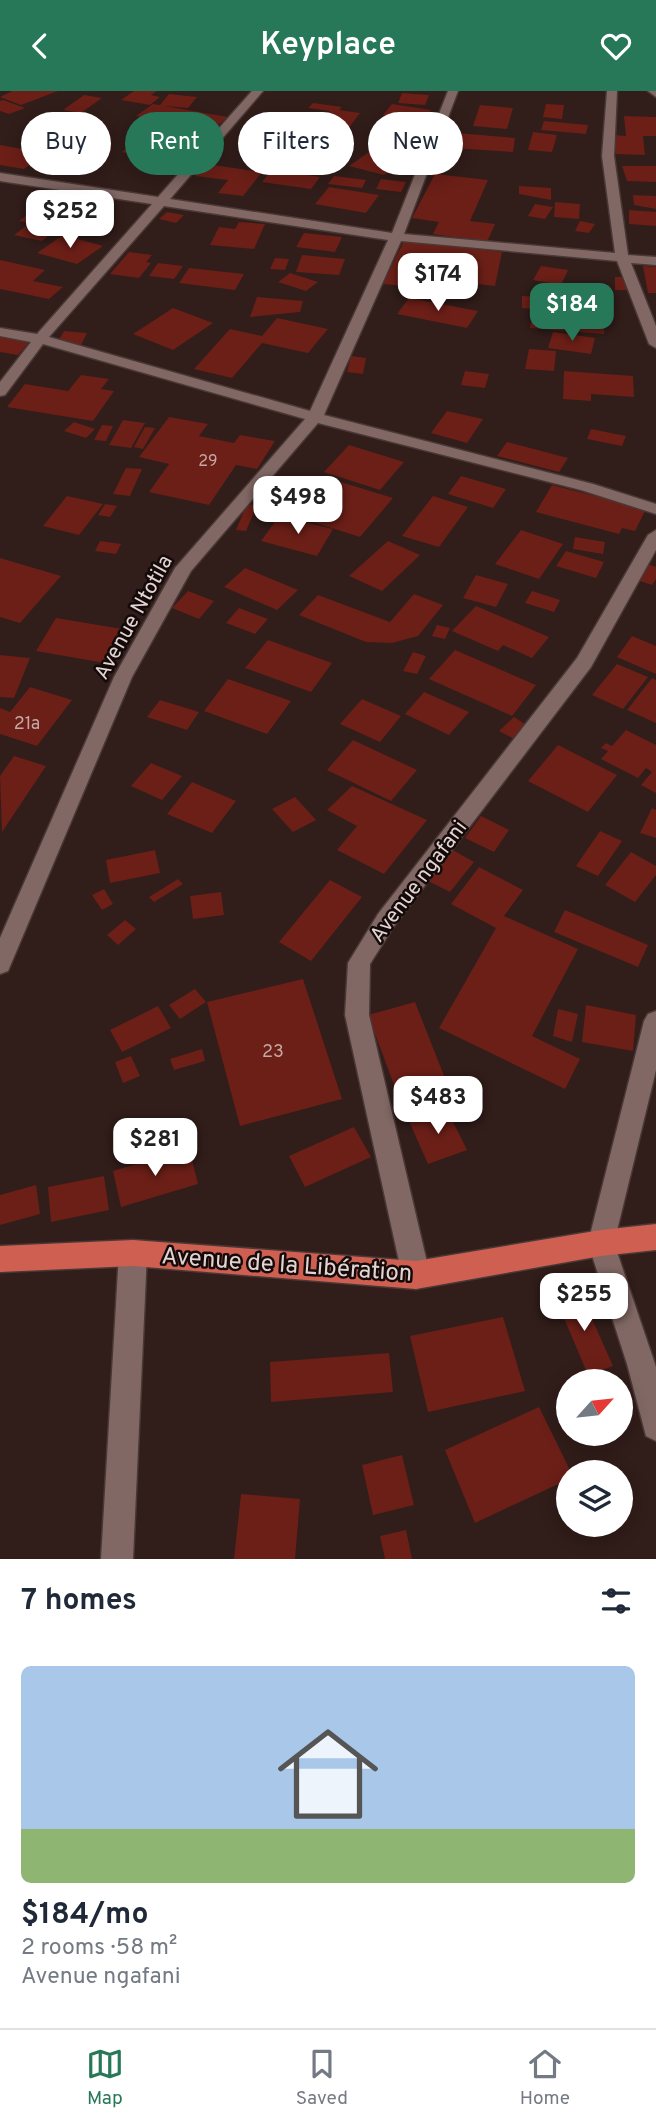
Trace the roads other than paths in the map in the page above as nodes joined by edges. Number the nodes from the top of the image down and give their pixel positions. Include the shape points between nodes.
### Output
1 (258, 91) edge
2 (453, 91) edge
3 (612, 91) edge
4 (0, 177) edge
5 (161, 202) junction
6 (395, 237) junction
7 (622, 257) junction
8 (656, 261) edge
9 (0, 332) edge
10 (40, 339) junction
11 (656, 344) edge
12 (0, 392) edge
13 (315, 417) junction
14 (656, 509) edge
15 (656, 535) edge
16 (0, 964) edge
17 (656, 1021) edge
18 (656, 1237) edge
19 (601, 1243) junction
20 (133, 1253) junction
21 (0, 1259) edge
22 (416, 1275) junction
23 (656, 1426) edge
24 (117, 1559) edge

1 - 5 street
2 - 6 street, Avenue Ntotila
3 - 7 street via 608,156
4 - 5 street
5 - 6 street
5 - 10 street
6 - 7 street
6 - 13 street, Avenue Ntotila
7 - 8 street
7 - 11 street
9 - 10 street
10 - 12 street
10 - 13 street
13 - 14 street
13 - 16 street, Avenue Ntotila via 184,568 123,677
15 - 22 street, Avenue ngafani via 584,662 386,920 359,963 357,1015
17 - 19 street
18 - 19 highway, Avenue de la Libération
19 - 22 highway, Avenue de la Libération
19 - 23 street
20 - 21 highway, Avenue de la Libération
20 - 22 highway, Avenue de la Libération
20 - 24 street

